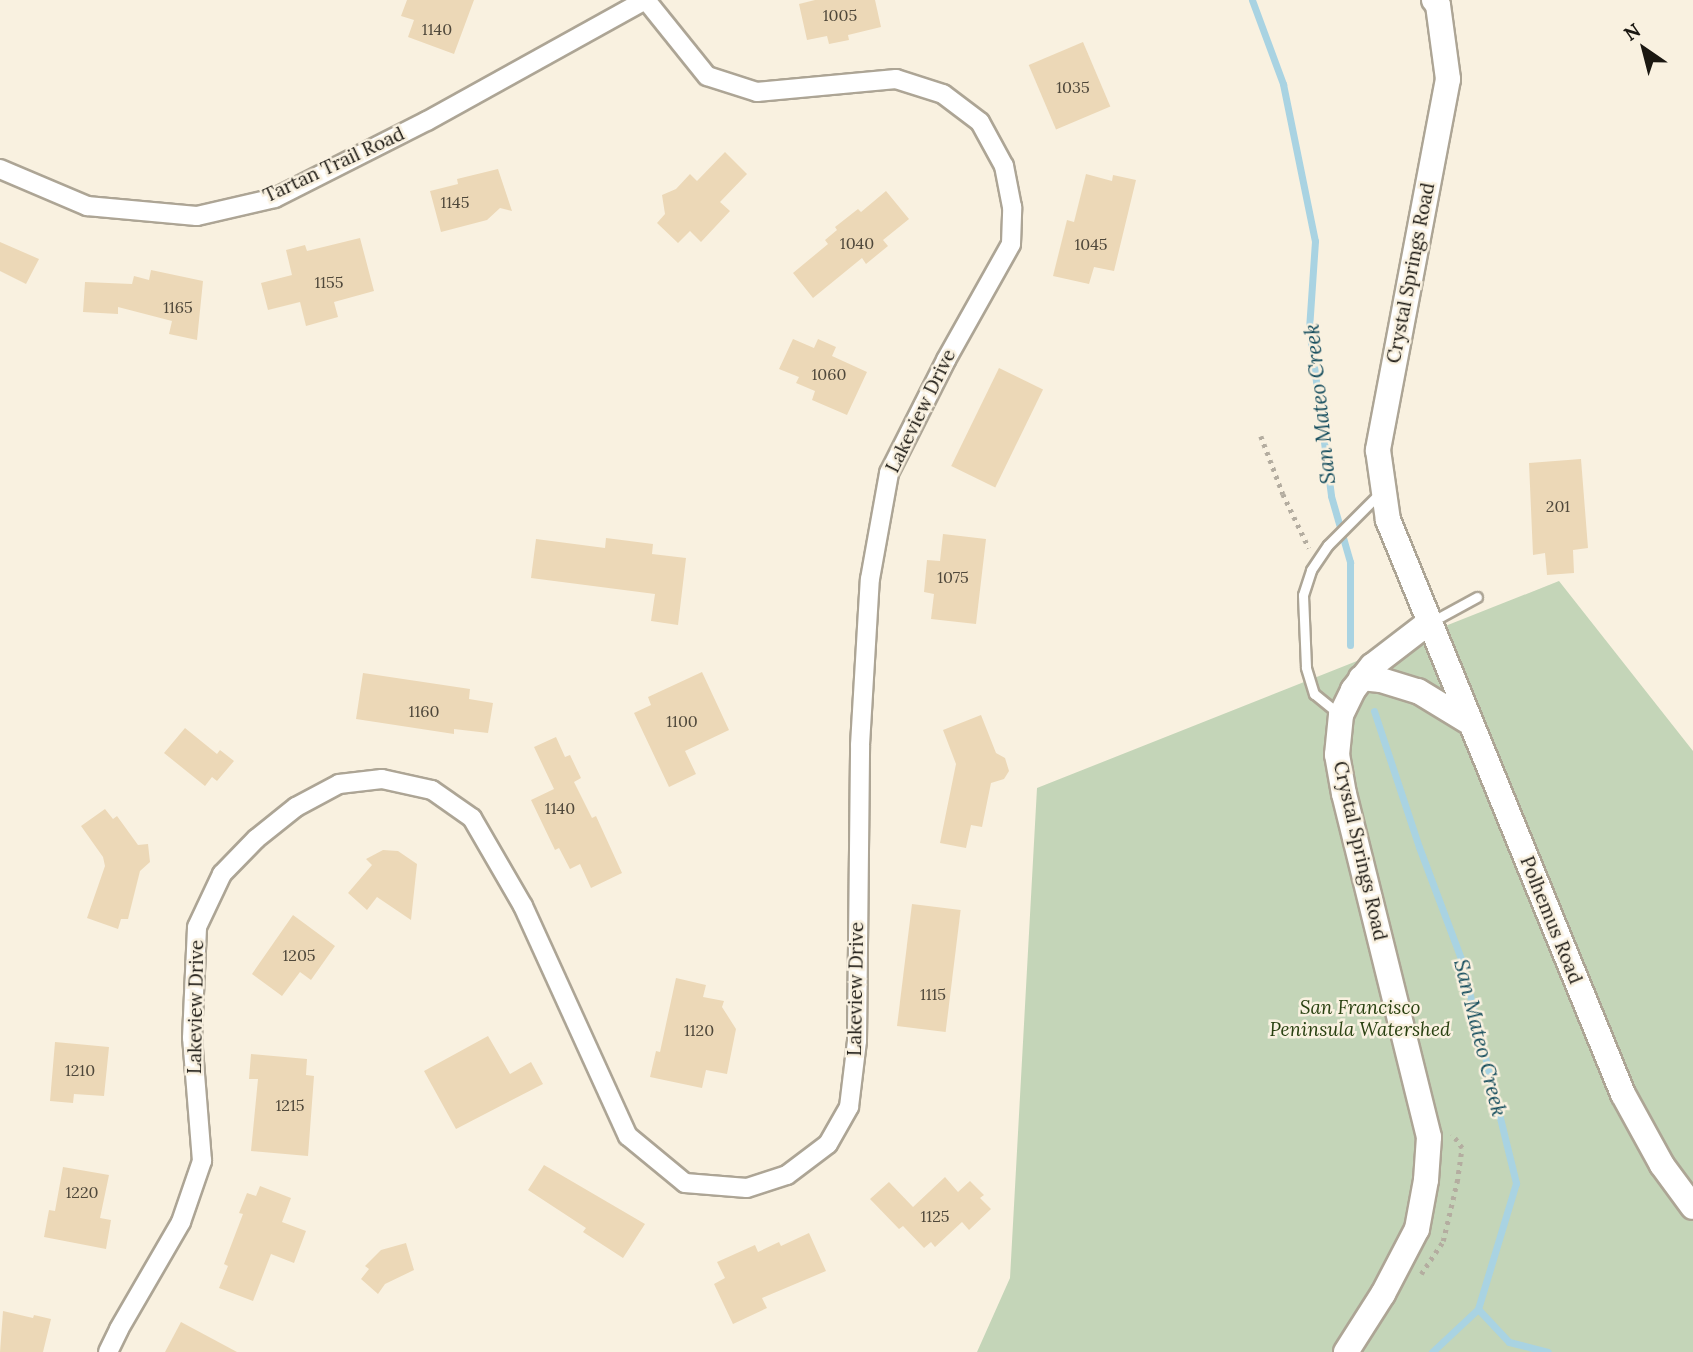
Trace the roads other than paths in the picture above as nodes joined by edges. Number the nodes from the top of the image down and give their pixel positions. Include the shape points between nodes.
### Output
1 (646, 0) edge
2 (1434, 0) edge
3 (0, 169) edge
4 (1384, 489) junction
5 (1477, 597) dead end
6 (1428, 623) junction
7 (1362, 678) junction
8 (1341, 715) junction
9 (1469, 722) junction
10 (1693, 1208) edge
11 (108, 1352) edge
12 (1346, 1352) edge

1 - 3 street, Tartan Trail Road via 427,121 275,198 197,216 87,206
1 - 11 street, Lakeview Drive via 707,76 757,92 896,79 943,94 980,122 1004,166 1012,207 1011,244 889,473 870,579 860,744 857,1041 849,1107 828,1144 787,1175 747,1188 685,1183 628,1136 523,906 472,818 432,790 382,779 339,784 296,807 256,839 222,874 197,927 192,1038 202,1161 181,1222
2 - 4 main road, Crystal Springs Road via 1448,79 1378,450
4 - 6 main road, Crystal Springs Road via 1388,520
4 - 8 lane via 1328,545 1303,595 1306,667 1314,694
5 - 6 lane
6 - 7 main road, Crystal Springs Road via 1388,651
6 - 9 main road, Polhemus Road
7 - 8 main road, Crystal Springs Road
7 - 9 main road via 1418,691
8 - 12 main road, Crystal Springs Road via 1337,755 1344,794 1429,1137 1417,1229 1393,1278
9 - 10 main road, Polhemus Road via 1623,1094

